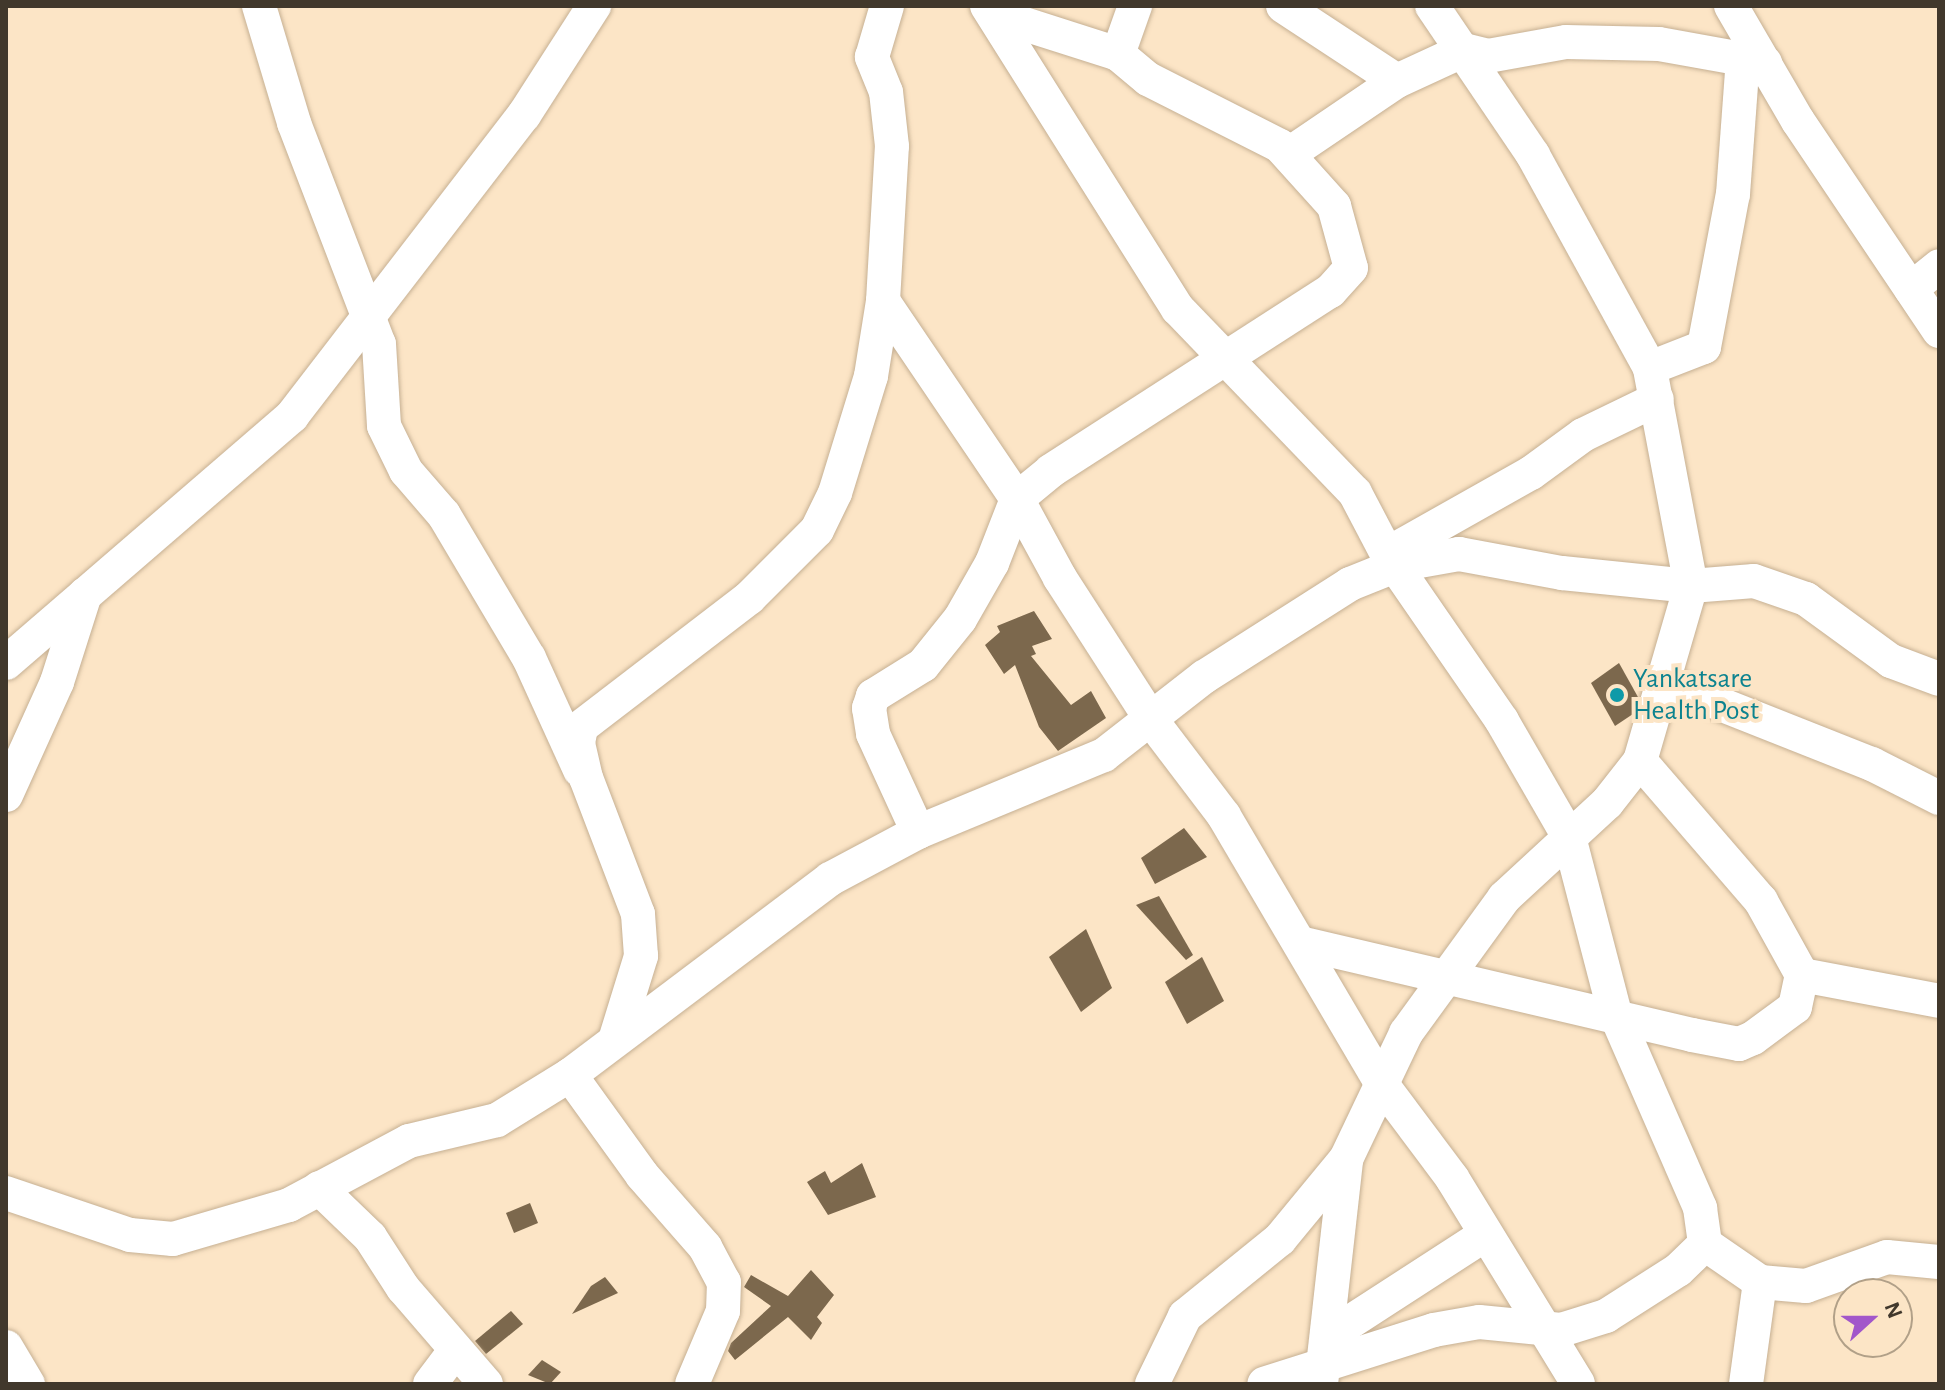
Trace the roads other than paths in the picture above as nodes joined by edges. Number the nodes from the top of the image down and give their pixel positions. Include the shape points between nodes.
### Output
1 (259, 6) edge
2 (594, 6) edge
3 (887, 6) edge
4 (1135, 6) edge
5 (1283, 6) edge
6 (1432, 6) edge
7 (1731, 6) edge
8 (990, 10) edge
9 (1464, 50) junction
10 (1118, 54) junction
11 (1754, 61) junction
12 (1397, 81) junction
13 (1289, 154) junction
14 (1939, 266) edge
15 (1911, 289) junction
16 (883, 301) junction
17 (369, 315) junction
18 (1939, 331) edge
19 (1225, 357) junction
20 (1654, 384) junction
21 (1017, 499) junction
22 (1392, 560) junction
23 (1691, 586) junction
24 (85, 594) junction
25 (6, 663) edge
26 (1939, 679) edge
27 (1662, 681) junction
28 (1152, 721) junction
29 (1640, 761) junction
30 (586, 778) junction
31 (6, 795) edge
32 (1939, 798) edge
33 (918, 832) junction
34 (1569, 837) junction
35 (1300, 943) junction
36 (1802, 975) junction
37 (1450, 976) junction
38 (1939, 1001) edge
39 (1615, 1013) junction
40 (616, 1037) junction
41 (570, 1075) junction
42 (1381, 1083) junction
43 (1346, 1159) junction
44 (319, 1188) junction
45 (6, 1193) edge
46 (1486, 1234) junction
47 (1705, 1244) junction
48 (1939, 1262) edge
49 (1760, 1282) junction
50 (1543, 1328) junction
51 (6, 1347) edge
52 (454, 1352) junction
53 (1324, 1362) edge
54 (28, 1384) edge
55 (430, 1384) edge
56 (486, 1384) edge
57 (692, 1384) edge
58 (1152, 1384) edge
59 (1264, 1384) edge
60 (1578, 1384) edge
61 (1746, 1384) edge

1 - 17 street via 294,123
2 - 17 street via 524,115
3 - 16 street via 872,57 886,92 892,146
4 - 10 street
5 - 12 street
6 - 9 street
7 - 11 street
8 - 10 street
8 - 19 street via 1170,297
9 - 11 street via 1488,56 1566,42 1659,44
9 - 12 street
9 - 20 street via 1540,167
10 - 13 street via 1148,79
11 - 15 street
11 - 20 street via 1704,347
12 - 13 street
13 - 19 street via 1334,206 1351,268 1330,291
14 - 15 street
15 - 18 street
16 - 21 street
16 - 30 street via 860,420 817,530 706,637 581,727 578,743
17 - 24 street via 292,416
17 - 30 street via 383,364 384,426 406,471 444,515 529,658 553,722
19 - 21 street
19 - 22 street via 1355,493
20 - 22 street via 1531,473
20 - 23 street
21 - 28 street
21 - 33 street via 992,563 960,619 923,665 873,696 869,708 873,734
22 - 23 street via 1459,554 1562,573
22 - 28 street via 1204,677
22 - 34 street via 1470,671
23 - 26 street via 1754,581 1806,599 1891,661
23 - 27 street
24 - 25 street
24 - 31 street via 57,682
27 - 29 street
27 - 32 street via 1872,764
28 - 33 street via 1104,755
28 - 35 street via 1224,816
29 - 34 street
29 - 36 street via 1761,901
30 - 40 street via 638,914 641,956
33 - 40 street via 797,900
34 - 37 street via 1504,898
34 - 39 street via 1594,952
35 - 37 street
35 - 42 street
36 - 38 street
36 - 39 street via 1795,1007 1739,1044
37 - 39 street
37 - 42 street via 1406,1033
39 - 47 street via 1700,1208
40 - 41 street
41 - 44 street via 497,1120 409,1141
41 - 57 street via 642,1175 705,1247 724,1282 723,1311
42 - 43 street
42 - 46 street
43 - 53 street
43 - 58 street via 1280,1239 1185,1316
44 - 45 street via 243,1223 173,1239 130,1235
44 - 52 street via 370,1237
46 - 50 street
46 - 53 street
47 - 49 street
47 - 50 street via 1678,1270 1606,1316 1561,1330
48 - 49 street via 1887,1257 1806,1286
49 - 61 street
50 - 53 street via 1464,1324
50 - 60 street
51 - 54 street
52 - 55 street
52 - 56 street
53 - 59 street

